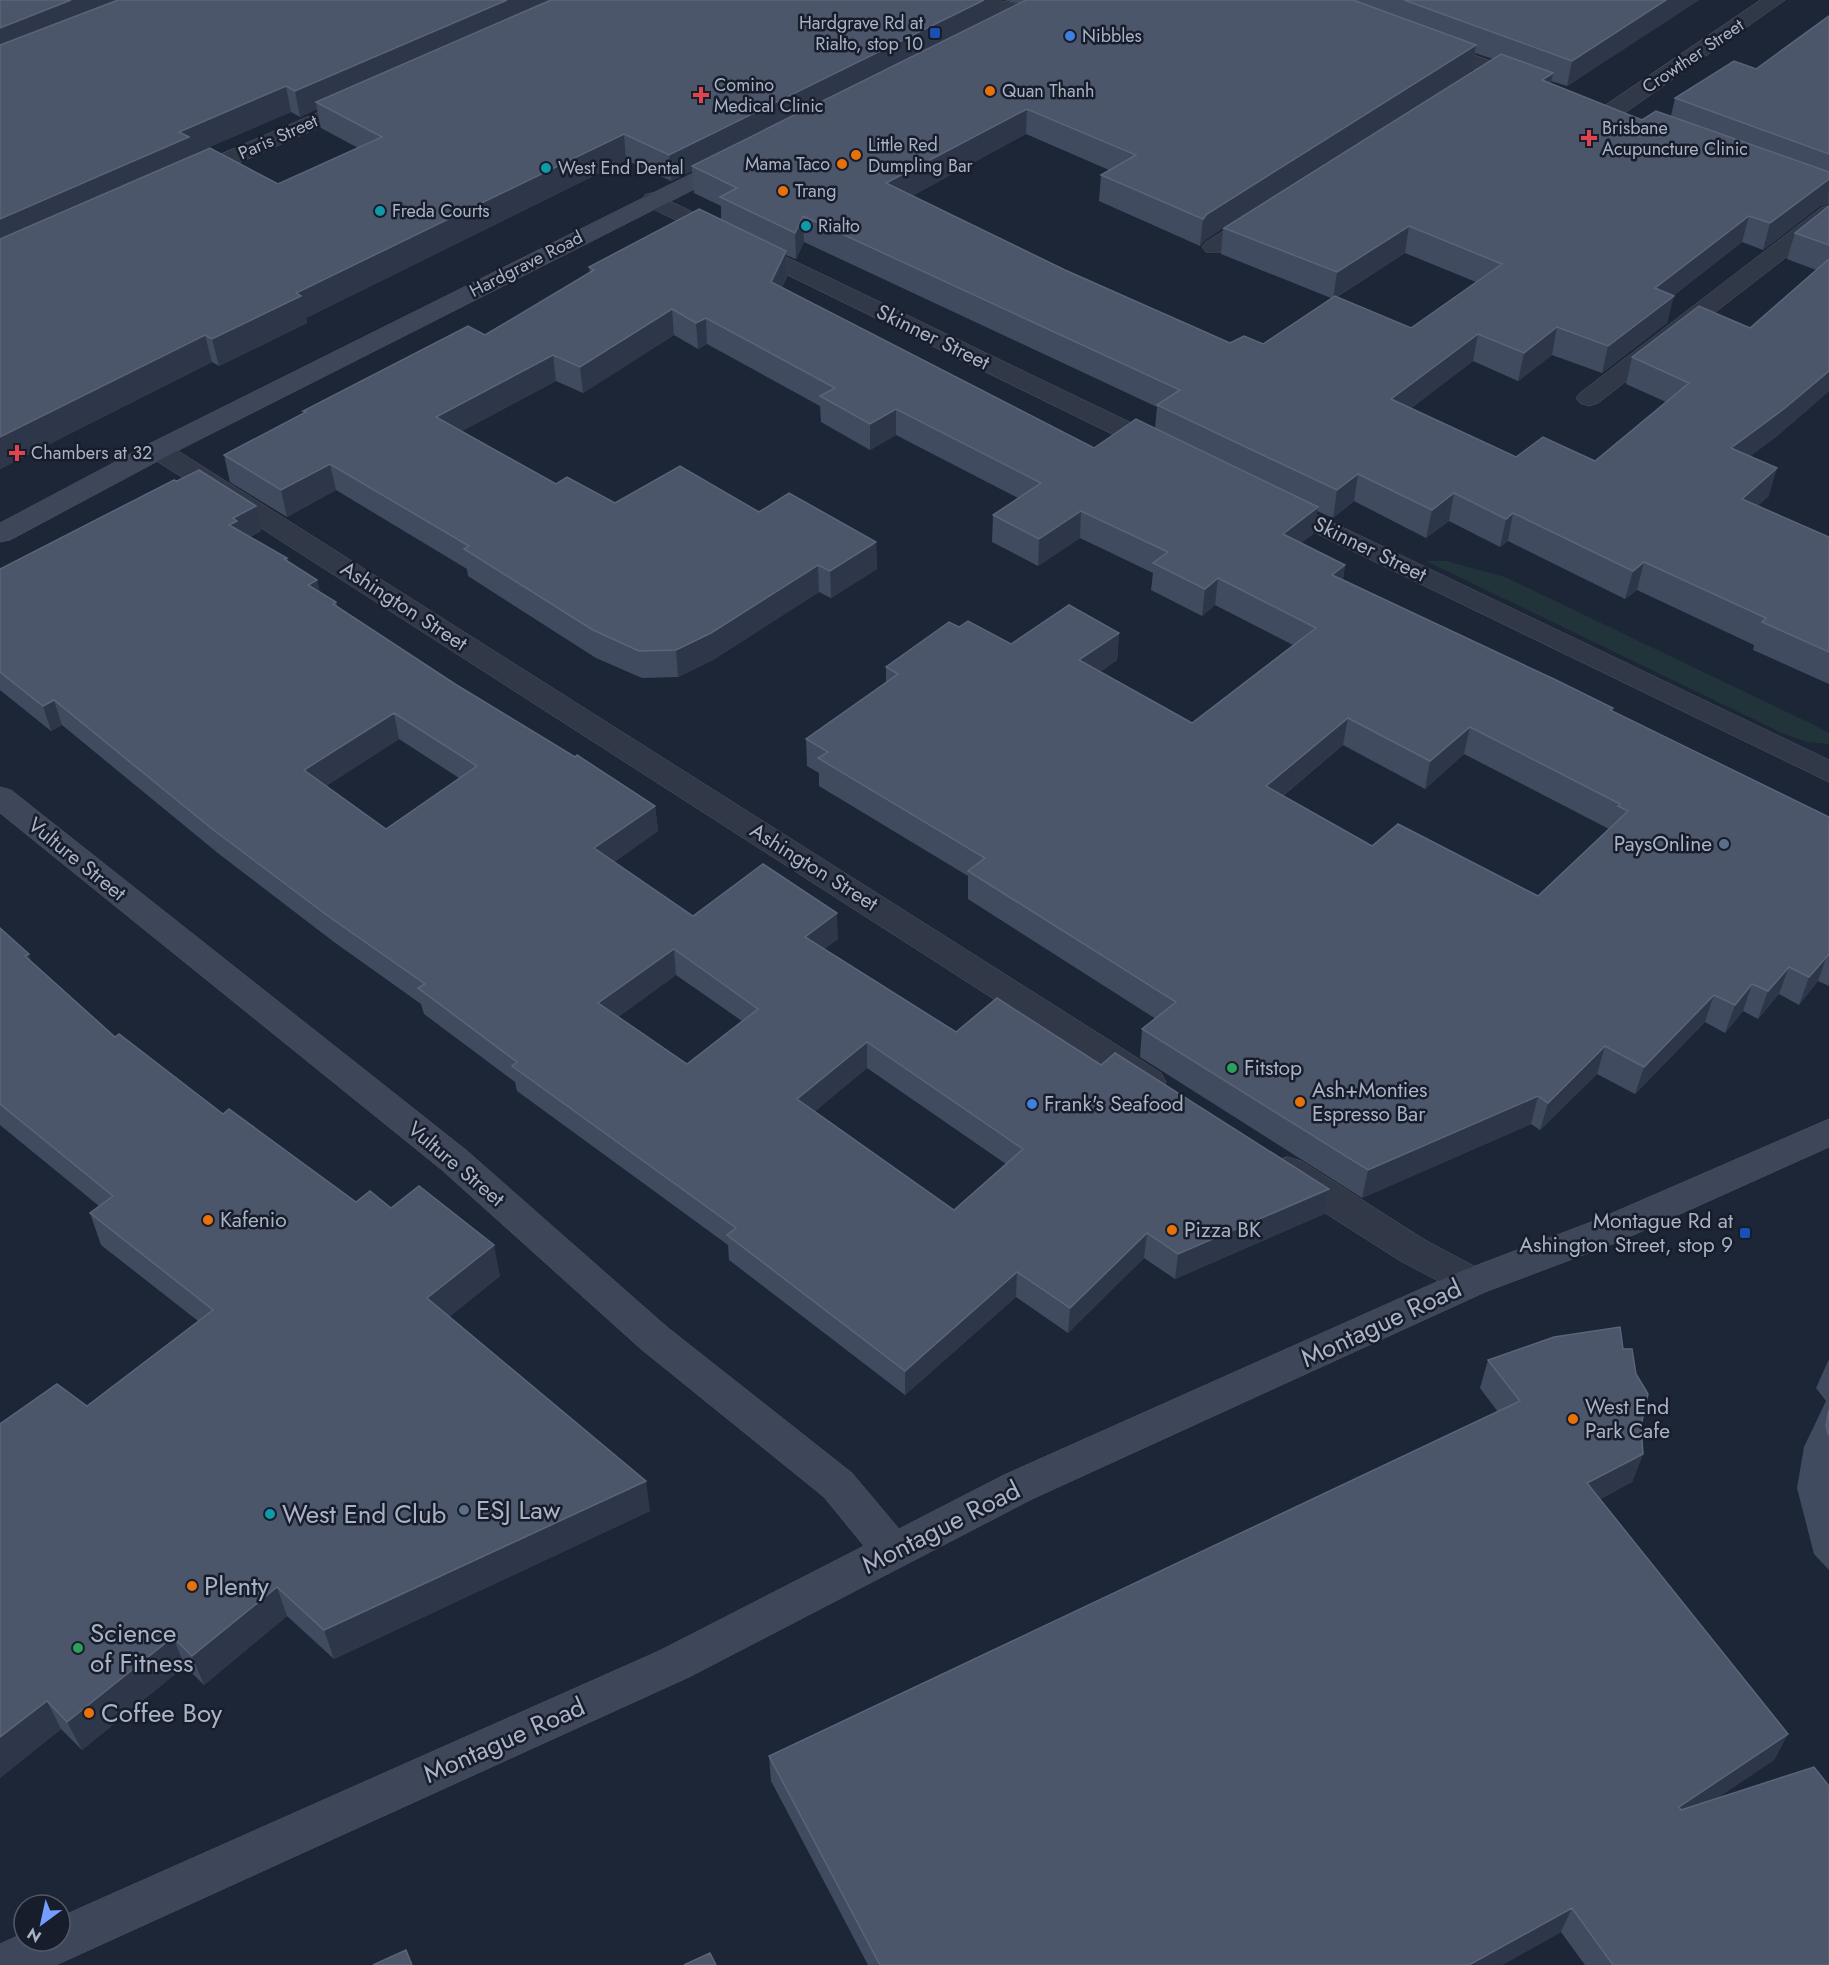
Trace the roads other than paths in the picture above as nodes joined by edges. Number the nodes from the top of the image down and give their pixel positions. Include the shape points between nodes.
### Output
1 (985, 0) edge
2 (1775, 0) edge
3 (992, 31) edge
4 (1416, 40) edge
5 (1494, 69) junction
6 (1471, 84) edge
7 (1547, 88) edge
8 (382, 91) edge
9 (1589, 104) edge
10 (1611, 112) junction
11 (1631, 120) edge
12 (752, 151) edge
13 (174, 183) edge
14 (653, 200) junction
15 (1273, 209) edge
16 (1829, 213) edge
17 (1214, 247) dead end
18 (1589, 398) dead end
19 (158, 450) junction
20 (1182, 458) edge
21 (1257, 494) edge
22 (0, 534) edge
23 (1829, 772) edge
24 (0, 797) edge
25 (1173, 1097) edge
26 (1829, 1132) edge
27 (1263, 1154) edge
28 (1472, 1282) junction
29 (893, 1551) junction
30 (72, 1934) edge
31 (30, 1953) edge
32 (4, 1965) edge

1 - 3 street via 1034,10
2 - 10 street, Crowther Street
4 - 5 street
5 - 6 street
5 - 7 street
8 - 13 street, Paris Street
9 - 10 street
10 - 11 street
12 - 14 street, Hardgrave Road
14 - 19 street, Hardgrave Road
14 - 20 street, Skinner Street
15 - 17 street
16 - 18 street
19 - 22 street, Hardgrave Road
19 - 25 street, Ashington Street
21 - 23 street, Skinner Street
24 - 29 street, Vulture Street via 454,1160 654,1338 838,1485
26 - 28 street, Montague Road via 1607,1231
27 - 28 street via 1412,1250
28 - 29 street, Montague Road via 1018,1487
29 - 30 street, Montague Road via 674,1664
31 - 32 street, Montague Road

